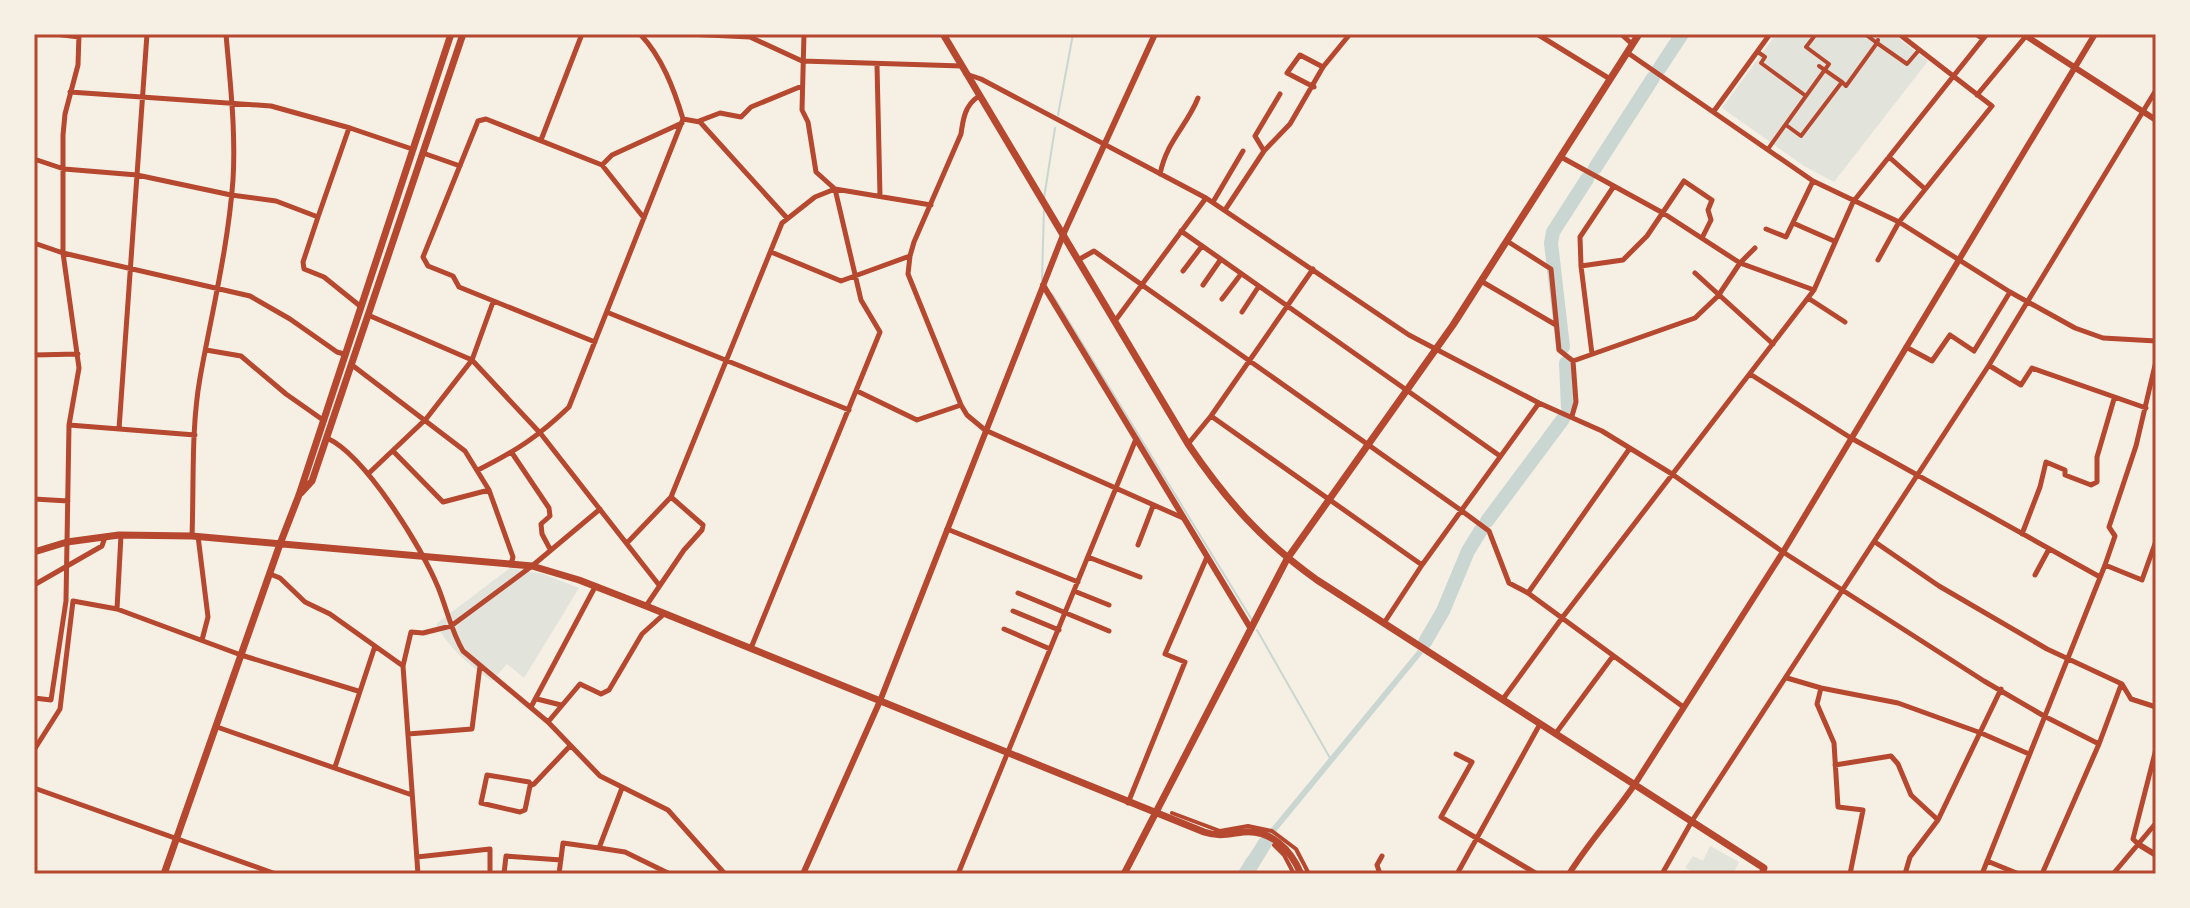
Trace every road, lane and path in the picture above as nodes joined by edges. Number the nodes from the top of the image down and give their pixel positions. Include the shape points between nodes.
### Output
1 (55, 34) edge
2 (147, 34) edge
3 (226, 34) edge
4 (451, 34) edge
5 (463, 34) edge
6 (582, 34) edge
7 (640, 34) edge
8 (687, 34) edge
9 (804, 34) edge
10 (943, 34) edge
11 (1155, 34) edge
12 (1537, 34) edge
13 (1621, 34) edge
14 (1639, 34) edge
15 (1770, 34) edge
16 (1816, 34) edge
17 (1865, 34) edge
18 (1899, 34) edge
19 (1976, 34) edge
20 (2095, 34) edge
21 (79, 35) edge
22 (1346, 35) edge
23 (2025, 35) edge
24 (1985, 37) edge
25 (1878, 41) junction
26 (1632, 44) junction
27 (1919, 50) junction
28 (1758, 52) junction
29 (1628, 53) junction
30 (802, 61) junction
31 (877, 65) junction
32 (1819, 66) dead end
33 (1323, 67) junction
34 (2074, 69) junction
35 (964, 70) junction
36 (1824, 70) junction
37 (1954, 77) junction
38 (1610, 79) junction
39 (1842, 82) junction
40 (802, 86) junction
41 (1314, 87) junction
42 (2156, 90) edge
43 (70, 92) junction
44 (1280, 94) dead end
45 (1977, 95) junction
46 (979, 96) junction
47 (1806, 96) junction
48 (143, 97) junction
49 (1198, 98) dead end
50 (232, 103) junction
51 (1714, 111) junction
52 (2143, 112) junction
53 (2156, 120) edge
54 (683, 121) junction
55 (698, 122) junction
56 (1786, 125) junction
57 (349, 127) junction
58 (541, 140) junction
59 (1105, 145) junction
60 (412, 149) junction
61 (1768, 149) junction
62 (1243, 151) dead end
63 (1264, 151) junction
64 (422, 152) junction
65 (1561, 157) junction
66 (1889, 157) junction
67 (34, 159) edge
68 (602, 165) junction
69 (460, 166) junction
70 (64, 169) junction
71 (1160, 174) junction
72 (137, 175) junction
73 (1813, 181) junction
74 (1614, 186) junction
75 (835, 189) junction
76 (1925, 189) junction
77 (231, 195) junction
78 (880, 196) junction
79 (1206, 198) junction
80 (1213, 202) junction
81 (1853, 202) junction
82 (931, 205) junction
83 (1225, 210) junction
84 (1663, 213) junction
85 (318, 217) junction
86 (787, 218) junction
87 (645, 219) junction
88 (1899, 222) junction
89 (1793, 223) junction
90 (1766, 229) dead end
91 (1181, 231) junction
92 (1063, 235) junction
93 (1702, 238) junction
94 (1507, 241) junction
95 (1834, 241) junction
96 (34, 243) edge
97 (1202, 246) junction
98 (1755, 248) dead end
99 (771, 252) junction
100 (63, 253) junction
101 (910, 256) junction
102 (1221, 259) junction
103 (1959, 259) junction
104 (1878, 260) dead end
105 (1078, 261) junction
106 (1740, 263) junction
107 (1581, 266) junction
108 (131, 268) junction
109 (1313, 269) junction
110 (1183, 271) dead end
111 (1695, 273) dead end
112 (1241, 274) junction
113 (855, 277) junction
114 (1481, 281) junction
115 (1043, 285) junction
116 (1142, 285) junction
117 (1203, 285) dead end
118 (1259, 286) junction
119 (218, 289) junction
120 (1814, 290) junction
121 (2010, 292) junction
122 (1718, 296) junction
123 (1808, 298) junction
124 (1222, 299) dead end
125 (493, 302) junction
126 (2028, 302) junction
127 (360, 306) junction
128 (1287, 306) junction
129 (1242, 312) dead end
130 (608, 313) junction
131 (368, 315) junction
132 (1115, 321) junction
133 (1845, 322) dead end
134 (1557, 326) junction
135 (2156, 341) edge
136 (595, 342) junction
137 (1773, 344) junction
138 (1906, 347) junction
139 (206, 350) junction
140 (1436, 350) junction
141 (78, 354) junction
142 (344, 354) junction
143 (1592, 354) junction
144 (34, 355) edge
145 (472, 360) junction
146 (726, 360) junction
147 (1249, 361) junction
148 (1573, 361) junction
149 (2156, 361) edge
150 (352, 365) junction
151 (1989, 365) junction
152 (1750, 374) junction
153 (857, 391) junction
154 (1407, 391) junction
155 (2148, 396) junction
156 (2156, 398) edge
157 (2114, 399) junction
158 (1539, 403) junction
159 (961, 405) junction
160 (2146, 408) junction
161 (849, 410) junction
162 (1211, 416) junction
163 (1572, 416) junction
164 (426, 419) junction
165 (323, 420) junction
166 (69, 425) junction
167 (119, 429) junction
168 (985, 430) junction
169 (541, 434) junction
170 (195, 435) junction
171 (327, 438) junction
172 (1851, 438) junction
173 (1136, 439) junction
174 (1188, 444) junction
175 (1369, 445) junction
176 (1630, 448) junction
177 (393, 451) junction
178 (512, 453) junction
179 (1500, 456) junction
180 (478, 470) junction
181 (368, 474) junction
182 (1672, 474) junction
183 (1919, 476) junction
184 (1116, 488) junction
185 (489, 490) junction
186 (299, 495) junction
187 (671, 497) junction
188 (34, 499) edge
189 (1329, 500) junction
190 (68, 501) junction
191 (1153, 506) junction
192 (600, 509) junction
193 (1462, 511) junction
194 (1183, 518) junction
195 (947, 529) junction
196 (2022, 534) junction
197 (121, 535) junction
198 (195, 536) junction
199 (105, 537) junction
200 (2156, 541) edge
201 (67, 542) junction
202 (1875, 542) junction
203 (627, 543) junction
204 (280, 544) junction
205 (1138, 545) dead end
206 (550, 549) junction
207 (2049, 549) junction
208 (34, 552) edge
209 (1783, 552) junction
210 (424, 557) junction
211 (1088, 557) junction
212 (1207, 557) junction
213 (1287, 559) junction
214 (511, 564) junction
215 (68, 565) junction
216 (1422, 565) junction
217 (2105, 565) junction
218 (532, 566) junction
219 (269, 574) junction
220 (2035, 575) dead end
221 (1140, 577) dead end
222 (2100, 577) junction
223 (1078, 582) junction
224 (34, 585) edge
225 (659, 585) junction
226 (596, 586) junction
227 (1843, 590) junction
228 (1074, 591) junction
229 (1018, 593) dead end
230 (1528, 593) junction
231 (1109, 605) dead end
232 (646, 606) junction
233 (117, 609) junction
234 (1013, 611) dead end
235 (1065, 613) junction
236 (664, 614) junction
237 (1562, 618) junction
238 (1384, 624) junction
239 (451, 626) junction
240 (1004, 629) dead end
241 (1251, 629) junction
242 (1059, 630) junction
243 (1109, 631) dead end
244 (202, 640) junction
245 (375, 646) junction
246 (751, 648) junction
247 (1051, 649) junction
248 (241, 655) junction
249 (1613, 656) junction
250 (2067, 658) junction
251 (480, 665) junction
252 (403, 666) junction
253 (1787, 678) junction
254 (2122, 684) junction
255 (1821, 688) junction
256 (2001, 689) junction
257 (358, 691) junction
258 (34, 698) edge
259 (537, 699) junction
260 (1503, 699) junction
261 (2131, 699) junction
262 (880, 701) junction
263 (561, 705) junction
264 (2115, 705) junction
265 (1682, 706) junction
266 (531, 707) junction
267 (2156, 707) edge
268 (2044, 716) junction
269 (548, 722) junction
270 (1541, 723) junction
271 (217, 727) junction
272 (1556, 733) junction
273 (1981, 733) junction
274 (408, 734) junction
275 (2099, 744) junction
276 (570, 746) junction
277 (2156, 749) edge
278 (34, 750) edge
279 (1008, 753) junction
280 (1456, 754) dead end
281 (2029, 754) junction
282 (1835, 765) junction
283 (335, 767) junction
284 (1635, 784) junction
285 (531, 785) junction
286 (622, 788) junction
287 (34, 791) edge
288 (412, 795) junction
289 (1127, 803) junction
290 (1172, 813) dead end
291 (1154, 814) junction
292 (1938, 820) junction
293 (1692, 821) junction
294 (2156, 823) edge
295 (177, 838) junction
296 (1476, 840) junction
297 (2138, 844) junction
298 (1274, 845) dead end
299 (599, 848) junction
300 (2156, 855) edge
301 (1382, 856) dead end
302 (417, 857) junction
303 (561, 860) junction
304 (1987, 861) junction
305 (1763, 871) edge
306 (164, 874) edge
307 (276, 874) edge
308 (418, 874) edge
309 (490, 874) edge
310 (504, 874) edge
311 (559, 874) edge
312 (670, 874) edge
313 (725, 874) edge
314 (803, 874) edge
315 (958, 874) edge
316 (1124, 874) edge
317 (1294, 874) edge
318 (1301, 874) edge
319 (1309, 874) edge
320 (1380, 874) edge
321 (1457, 874) edge
322 (1537, 874) edge
323 (1569, 874) edge
324 (1662, 874) edge
325 (1774, 874) edge
326 (1850, 874) edge
327 (1905, 874) edge
328 (1982, 874) edge
329 (2019, 874) edge
330 (2042, 874) edge
331 (2113, 874) edge

1 - 21 street
2 - 48 street
3 - 50 street
4 - 60 main road
5 - 64 main road
6 - 58 street
7 - 54 street via 675,93
8 - 30 street via 750,37
9 - 30 street
10 - 35 main road
11 - 59 street
12 - 38 street
13 - 26 street
14 - 26 main road
15 - 28 street
16 - 36 street via 1806,47 1829,64
17 - 25 street
18 - 27 street
19 - 24 street
20 - 34 street
21 - 43 street
22 - 33 street
23 - 34 street
23 - 45 street
24 - 37 street
25 - 27 street via 1907,64
25 - 39 street via 1846,86
26 - 29 main road
27 - 37 street
28 - 47 street via 1765,57 1761,63
28 - 51 street
29 - 38 main road
29 - 51 street
30 - 31 street
30 - 40 street
31 - 35 street
31 - 78 street
32 - 36 street
33 - 41 street
33 - 41 street via 1300,55 1287,73
34 - 52 street
34 - 103 street
35 - 46 main road
35 - 59 street
36 - 39 street
36 - 47 street
37 - 45 street
37 - 66 street
38 - 65 main road
39 - 56 street via 1801,136
40 - 55 street via 751,107 741,117 720,113
40 - 75 street via 816,172
41 - 63 street
42 - 52 street
43 - 48 street
43 - 70 street
44 - 63 street via 1255,136
45 - 76 street via 1992,106
46 - 82 street via 963,117
46 - 92 main road
47 - 56 street
48 - 50 street
48 - 72 street
49 - 71 street via 1164,155
50 - 57 street via 271,106
50 - 77 street
51 - 61 street
52 - 53 street
52 - 126 street
54 - 55 street
54 - 68 street via 612,155
54 - 87 street
55 - 86 street
56 - 61 street
57 - 60 street
57 - 85 street
58 - 68 street
58 - 69 street via 486,119 478,121
59 - 71 street
59 - 92 street
60 - 127 main road
61 - 73 street
62 - 80 street
63 - 83 street
64 - 69 street
64 - 131 main road
65 - 74 street
65 - 94 main road
66 - 76 street
66 - 81 street
67 - 70 street
68 - 87 street
69 - 125 street via 423,257 428,266 453,276 459,287
70 - 72 street
70 - 100 street
71 - 79 street
72 - 77 street
72 - 108 street
73 - 81 street
73 - 89 street
74 - 84 street
74 - 107 street via 1580,237
75 - 78 street
75 - 86 street
75 - 113 street
76 - 88 street
77 - 85 street via 276,201
77 - 119 street
78 - 82 street
79 - 80 street
79 - 91 street
80 - 83 street
81 - 88 street
81 - 95 street
82 - 101 street
83 - 109 street
84 - 93 street
84 - 93 street via 1684,181 1712,200 1711,220
84 - 107 street via 1623,260
85 - 127 street via 304,269 324,277
86 - 99 street
87 - 130 street
88 - 103 street
88 - 104 street
89 - 90 street via 1786,237
89 - 95 street
91 - 97 street
91 - 116 street
92 - 105 main road
92 - 115 street
93 - 106 street
94 - 114 main road
94 - 134 street via 1551,269
95 - 120 street
96 - 100 street
97 - 102 street
97 - 110 street
98 - 106 street
99 - 113 street via 841,281
99 - 146 street
100 - 108 street
100 - 141 street
101 - 113 street
101 - 159 street via 908,274
102 - 112 street
102 - 117 street
103 - 121 street
103 - 138 street
105 - 116 street via 1094,251
105 - 132 main road
106 - 120 street
106 - 122 street
107 - 143 street
108 - 119 street
108 - 167 street
109 - 128 street
109 - 140 street
111 - 122 street
112 - 118 street
112 - 124 street
113 - 153 street via 861,300 880,332
114 - 134 street
114 - 140 main road
115 - 168 street
115 - 173 street
116 - 132 street
116 - 147 street
118 - 128 street
118 - 129 street
119 - 139 street
119 - 142 street via 250,296
120 - 123 street
121 - 126 street
121 - 138 street via 1974,351 1950,335 1932,361
122 - 137 street
122 - 143 street via 1695,318
123 - 133 street
123 - 137 street
125 - 136 street
125 - 145 street
126 - 135 street via 2094,336
126 - 151 street
127 - 142 main road
128 - 147 street
128 - 154 street
130 - 136 street
130 - 146 street
131 - 145 street
131 - 150 main road
132 - 174 main road
134 - 148 street via 1559,350
136 - 169 street via 569,407
137 - 152 street
138 - 172 street
139 - 165 street via 241,356
139 - 170 street
140 - 154 main road
140 - 158 street
141 - 144 street
141 - 166 street
142 - 165 main road
143 - 148 street
145 - 164 street
145 - 169 street
146 - 161 street
146 - 187 street
147 - 162 street
147 - 175 street
148 - 163 street
149 - 155 street
150 - 164 street
150 - 171 main road
151 - 157 street via 2021,385 2032,368
151 - 183 street
152 - 172 street
152 - 182 street
153 - 159 street via 917,420
153 - 161 street
154 - 175 main road
154 - 179 street
155 - 156 street
155 - 160 street
157 - 160 street
157 - 196 street via 2099,447 2097,482 2091,485 2065,475 2065,470 2046,462
158 - 163 street
158 - 179 street
159 - 168 street
160 - 217 street via 2109,527 2115,536
161 - 246 street
162 - 174 street
162 - 189 street
163 - 176 street
164 - 177 street
164 - 180 street via 465,451
165 - 186 main road
166 - 167 street
166 - 190 street
167 - 170 street
168 - 184 street
168 - 195 street
169 - 178 street
169 - 192 street
170 - 198 street
171 - 181 street
171 - 186 main road via 312,481
172 - 183 street
172 - 209 street
173 - 184 street
173 - 194 street
174 - 213 main road via 1249,524
175 - 189 main road
175 - 193 street
176 - 182 street
176 - 230 street
177 - 181 street
177 - 185 street via 443,502
178 - 180 street
178 - 206 street via 549,508 550,516 541,524
179 - 193 street
180 - 185 street
181 - 210 street
182 - 209 street
182 - 237 street
183 - 196 street
183 - 202 street
184 - 191 street
184 - 211 street
185 - 214 street
186 - 204 main road
187 - 203 street
187 - 225 street via 703,525
188 - 190 street
189 - 213 main road
189 - 216 street
190 - 201 street
191 - 194 street
191 - 205 street
192 - 203 street
192 - 206 street
193 - 216 street
193 - 230 street via 1489,531 1509,583
194 - 212 street
195 - 223 street
195 - 262 street
196 - 207 street
197 - 198 main road
197 - 199 main road
197 - 233 street
198 - 204 main road
198 - 244 street via 208,617
199 - 201 main road
199 - 215 street via 102,546
200 - 217 street via 2142,580
201 - 208 main road
201 - 215 street
202 - 227 street
202 - 250 street via 1939,586
203 - 225 street
204 - 210 main road
204 - 219 main road
206 - 218 street
207 - 220 street
207 - 222 street
209 - 227 street
209 - 265 street
210 - 214 main road
210 - 239 street
211 - 221 street
211 - 223 street
212 - 241 street
212 - 289 street via 1165,654 1185,662
213 - 238 main road
213 - 241 main road
214 - 218 main road
215 - 224 street
215 - 258 street via 51,700
216 - 238 street
217 - 222 street
218 - 226 main road
218 - 239 street
219 - 245 street
219 - 248 main road
222 - 250 street
223 - 228 street
225 - 232 street
226 - 232 main road
226 - 259 street
227 - 253 street
227 - 256 street
228 - 231 street
228 - 235 street
229 - 235 street
230 - 237 street
232 - 236 main road
233 - 244 street
233 - 278 street via 73,601 60,709
234 - 242 street
235 - 242 street
235 - 243 street
236 - 246 main road
236 - 263 street via 642,634 609,690 601,694 580,684
237 - 249 street
237 - 260 street
238 - 260 main road
239 - 251 street via 463,651
239 - 252 street via 411,632
240 - 247 street
241 - 291 main road
242 - 247 street
244 - 248 street
245 - 252 street
245 - 257 street
246 - 262 main road
247 - 279 street
248 - 257 street
248 - 271 main road
249 - 265 street
249 - 272 street
250 - 254 street
250 - 268 street
251 - 266 street
251 - 274 street via 472,729
252 - 274 street
253 - 255 street
253 - 293 street
254 - 261 street
254 - 264 street
255 - 273 street via 1898,703
255 - 282 street via 1817,704 1830,729
256 - 268 street
256 - 273 street
257 - 283 street
259 - 263 street
259 - 266 street
260 - 270 main road
261 - 264 street
261 - 267 street
262 - 279 main road
262 - 314 street
263 - 269 street
264 - 275 street
265 - 284 street
266 - 269 street
268 - 275 street
268 - 281 street
269 - 276 street
270 - 272 main road
270 - 296 street
271 - 283 street
271 - 295 main road
272 - 284 main road
273 - 281 street
273 - 292 street
274 - 288 street
275 - 330 street
276 - 285 street
276 - 286 street via 590,768
277 - 297 street via 2133,839
279 - 289 main road
279 - 315 street
280 - 296 street via 1472,762 1441,817
281 - 304 street
282 - 292 street via 1891,756 1911,795
282 - 326 street via 1838,807 1863,810
283 - 288 street
284 - 293 main road
284 - 323 street
285 - 285 street via 520,812 481,803 487,775
286 - 299 street
286 - 313 street via 668,810
287 - 295 street
288 - 302 street
289 - 291 main road
290 - 319 street via 1220,831 1248,826 1272,831 1296,849
291 - 316 main road
291 - 318 main road via 1216,836 1252,832 1276,840 1290,852
292 - 327 street via 1910,857
293 - 305 main road
293 - 324 street
294 - 297 street
295 - 306 main road
295 - 307 street
296 - 321 street
296 - 322 street
297 - 300 street
297 - 331 street
298 - 317 street
299 - 303 street via 563,843
299 - 312 street via 625,852
301 - 320 street
302 - 308 street
302 - 309 street via 490,849
303 - 310 street via 506,856
303 - 311 street
304 - 328 street
304 - 329 street
305 - 325 street

